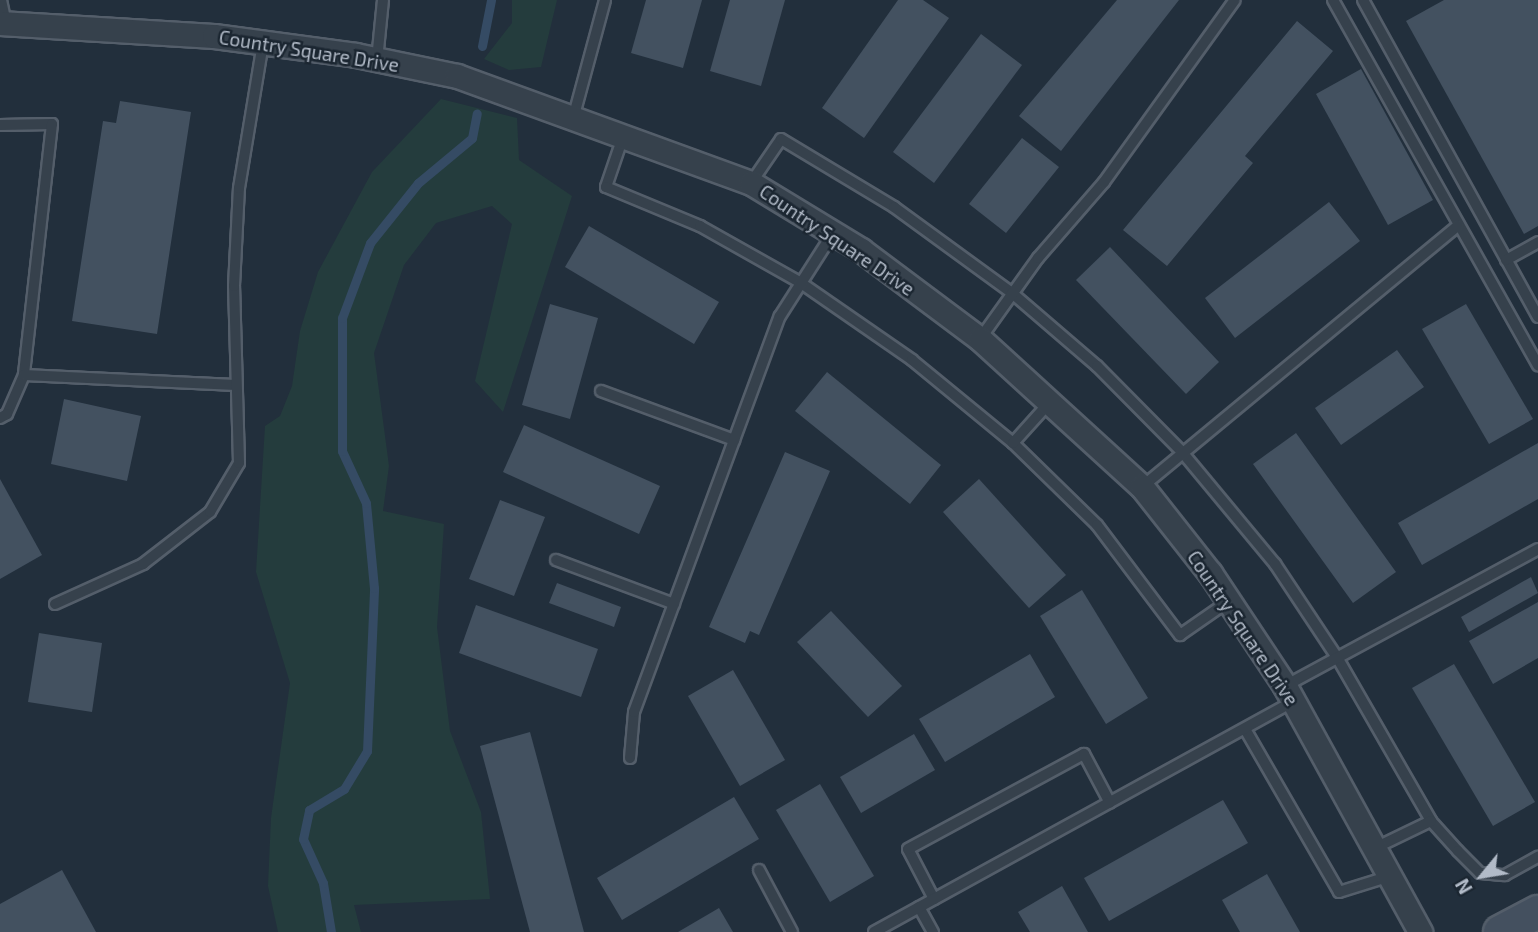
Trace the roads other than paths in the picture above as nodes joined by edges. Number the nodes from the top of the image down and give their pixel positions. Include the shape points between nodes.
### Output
1 (1, 0) edge
2 (383, 0) edge
3 (605, 0) edge
4 (1235, 0) edge
5 (1333, 0) edge
6 (1363, 0) edge
7 (3, 23) edge
8 (264, 43) junction
9 (377, 60) junction
10 (574, 115) junction
11 (0, 125) edge
12 (624, 133) junction
13 (751, 183) junction
14 (1459, 225) junction
15 (833, 233) junction
16 (1538, 242) edge
17 (1506, 260) junction
18 (801, 283) junction
19 (1012, 293) junction
20 (1538, 317) edge
21 (980, 339) junction
22 (1538, 365) edge
23 (24, 375) junction
24 (236, 385) junction
25 (601, 391) dead end
26 (1052, 401) junction
27 (0, 418) edge
28 (734, 440) junction
29 (1013, 443) junction
30 (1182, 452) junction
31 (1142, 487) junction
32 (1538, 549) edge
33 (556, 560) dead end
34 (1229, 601) junction
35 (55, 604) dead end
36 (674, 604) junction
37 (1338, 659) junction
38 (1289, 694) junction
39 (1245, 729) junction
40 (630, 758) dead end
41 (1110, 803) junction
42 (1431, 821) junction
43 (1375, 848) junction
44 (1538, 857) edge
45 (759, 870) dead end
46 (1390, 876) junction
47 (934, 899) junction
48 (919, 907) junction
49 (1538, 912) edge
50 (792, 932) edge
51 (874, 932) edge
52 (933, 932) edge
53 (1420, 932) edge
54 (1500, 932) edge

1 - 7 lane
2 - 9 lane
3 - 10 lane
4 - 19 lane via 1104,182
5 - 14 lane
6 - 17 lane
7 - 8 street, Country Square Drive
8 - 9 street, Country Square Drive
8 - 24 lane via 239,188
9 - 10 street, Country Square Drive via 457,76
10 - 12 street, Country Square Drive
11 - 23 lane via 52,124
12 - 13 street, Country Square Drive
12 - 18 lane via 606,187 699,226
13 - 15 street, Country Square Drive
13 - 19 lane via 781,139 894,207
14 - 22 lane
14 - 30 lane
15 - 18 lane
15 - 21 street, Country Square Drive
16 - 17 lane
17 - 20 lane
18 - 28 lane via 780,316
18 - 29 lane via 912,360
19 - 21 lane
19 - 30 lane via 1097,366
21 - 26 street, Country Square Drive
23 - 24 lane
23 - 27 lane
24 - 35 lane via 239,463 210,512 143,564
25 - 28 lane
26 - 29 lane
26 - 31 street, Country Square Drive
28 - 36 lane
29 - 34 lane via 1097,525 1180,635
30 - 31 lane
30 - 37 lane via 1275,564
31 - 34 street, Country Square Drive
32 - 37 lane
33 - 36 lane
34 - 38 street, Country Square Drive
36 - 40 lane via 634,712
37 - 38 lane
37 - 42 lane
38 - 39 lane
38 - 43 street, Country Square Drive
39 - 41 lane
39 - 46 lane via 1339,892
41 - 47 lane
41 - 47 lane via 1084,754 908,849
42 - 43 lane
42 - 44 lane via 1480,873 1505,875
43 - 46 street, Country Square Drive
45 - 50 lane
46 - 53 street, Country Square Drive
47 - 48 lane
48 - 51 lane
48 - 52 lane
49 - 54 main road

